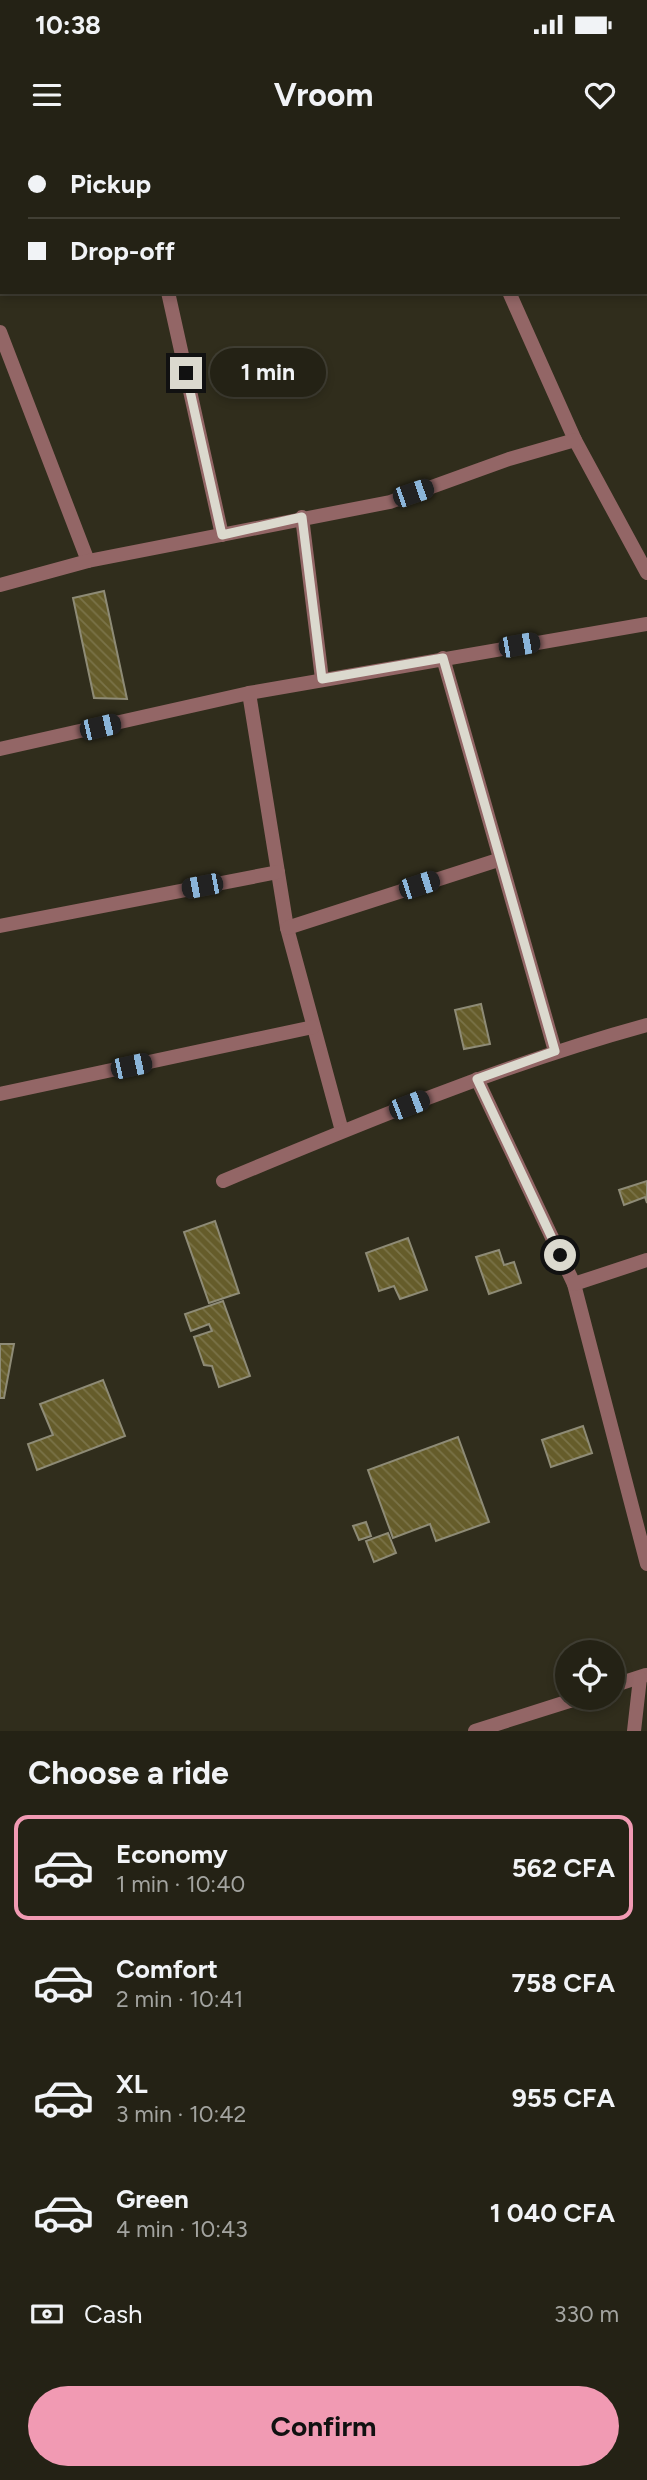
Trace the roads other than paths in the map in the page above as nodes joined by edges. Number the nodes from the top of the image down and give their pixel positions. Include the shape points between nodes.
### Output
1 (168, 294) edge
2 (510, 294) edge
3 (0, 332) edge
4 (575, 440) junction
5 (302, 517) junction
6 (222, 535) junction
7 (88, 561) junction
8 (647, 573) edge
9 (0, 584) edge
10 (647, 624) edge
11 (443, 658) junction
12 (322, 679) junction
13 (249, 693) junction
14 (0, 749) edge
15 (498, 860) junction
16 (278, 872) junction
17 (0, 926) edge
18 (287, 928) junction
19 (647, 1025) edge
20 (313, 1027) junction
21 (555, 1051) junction
22 (477, 1079) junction
23 (0, 1094) edge
24 (342, 1131) junction
25 (223, 1181) dead end
26 (647, 1260) edge
27 (574, 1284) junction
28 (647, 1564) edge
29 (644, 1676) edge
30 (625, 1682) edge
31 (555, 1706) edge
32 (475, 1731) edge
33 (634, 1731) edge

1 - 6 street
2 - 4 street
3 - 7 street
4 - 5 street via 390,502
4 - 8 street
5 - 6 street
5 - 12 street
6 - 7 street
7 - 9 street
10 - 11 street
11 - 12 street
11 - 15 street
12 - 13 street
13 - 14 street
13 - 16 street
15 - 18 street
15 - 21 street
16 - 17 street
16 - 18 street
18 - 20 street
19 - 21 street
20 - 23 street
20 - 24 street
21 - 22 street
22 - 24 street
22 - 27 street
24 - 25 street
26 - 27 street
27 - 28 street
29 - 30 street
29 - 33 street
31 - 32 street

